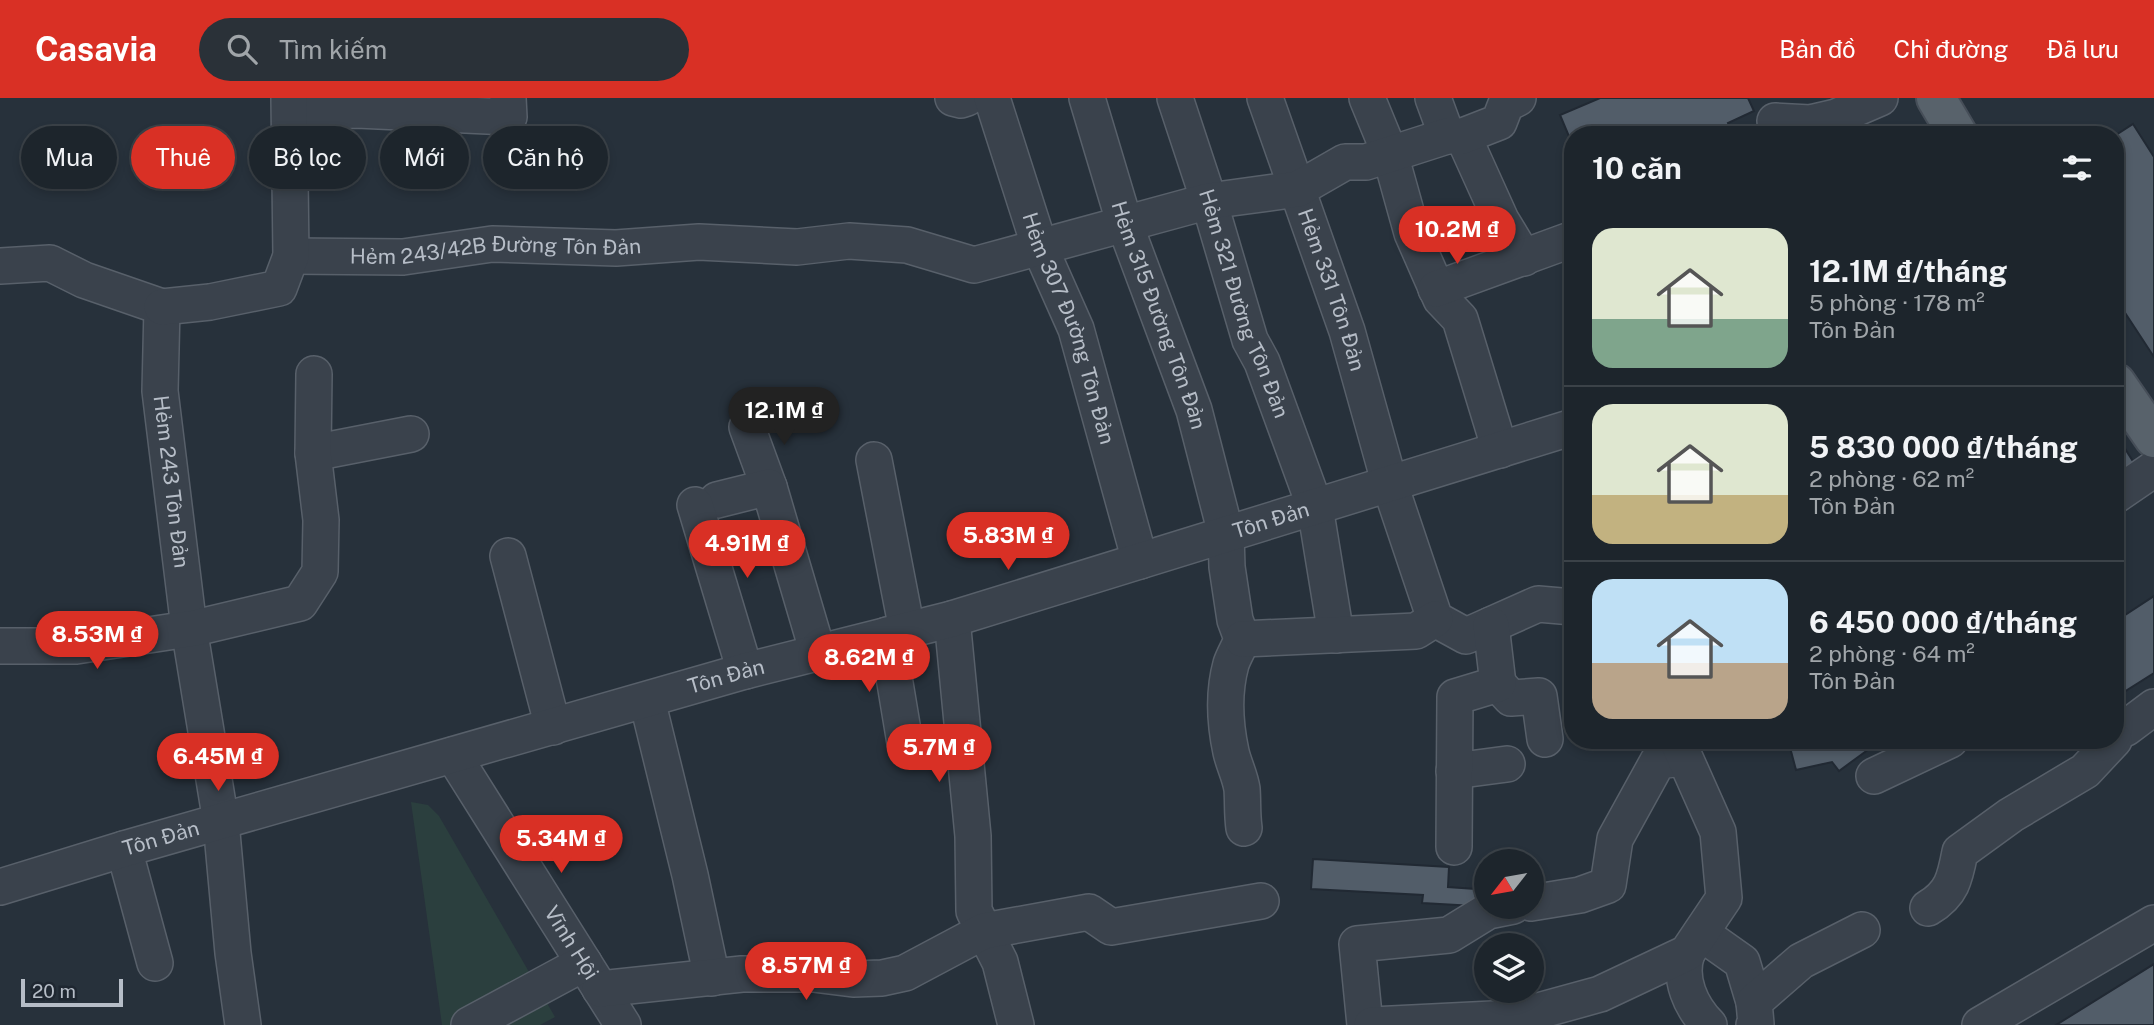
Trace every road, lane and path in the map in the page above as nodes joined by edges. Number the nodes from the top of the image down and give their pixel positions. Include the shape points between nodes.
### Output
1 (953, 98) edge
2 (967, 98) edge
3 (992, 98) edge
4 (1087, 98) edge
5 (1175, 98) edge
6 (1367, 98) edge
7 (1433, 98) edge
8 (1518, 98) edge
9 (1880, 98) edge
10 (1936, 98) edge
11 (1273, 101) edge
12 (289, 106) edge
13 (509, 107) edge
14 (1775, 121) dead end
15 (1953, 126) edge
16 (1455, 136) junction
17 (1390, 154) junction
18 (1298, 189) junction
19 (1209, 201) junction
20 (1125, 225) junction
21 (1564, 242) edge
22 (1040, 248) junction
23 (291, 256) junction
24 (1524, 258) junction
25 (0, 266) edge
26 (1437, 289) junction
27 (162, 307) junction
28 (314, 374) dead end
29 (2124, 395) edge
30 (747, 427) dead end
31 (1564, 430) edge
32 (411, 435) dead end
33 (2154, 438) edge
34 (1500, 450) junction
35 (313, 453) junction
36 (874, 460) dead end
37 (2154, 468) edge
38 (1390, 485) junction
39 (769, 487) junction
40 (2124, 489) edge
41 (1315, 507) junction
42 (1226, 534) junction
43 (508, 556) dead end
44 (1140, 561) junction
45 (1564, 606) edge
46 (952, 619) junction
47 (1435, 619) junction
48 (1491, 625) junction
49 (189, 628) junction
50 (897, 633) junction
51 (1336, 635) junction
52 (1242, 639) junction
53 (0, 646) edge
54 (818, 653) junction
55 (745, 671) junction
56 (1498, 684) junction
57 (647, 700) junction
58 (2154, 707) edge
59 (553, 727) junction
60 (2124, 729) edge
61 (1545, 739) dead end
62 (905, 743) dead end
63 (1680, 749) edge
64 (1931, 749) edge
65 (2104, 749) edge
66 (453, 755) junction
67 (1507, 764) dead end
68 (1454, 771) junction
69 (1874, 776) dead end
70 (221, 822) junction
71 (1244, 828) dead end
72 (1454, 847) dead end
73 (124, 849) junction
74 (0, 887) edge
75 (1261, 901) dead end
76 (1544, 901) edge
77 (1928, 908) dead end
78 (1475, 919) edge
79 (2154, 923) edge
80 (1862, 930) dead end
81 (984, 931) junction
82 (1694, 943) junction
83 (155, 962) dead end
84 (592, 976) junction
85 (712, 978) junction
86 (1754, 1013) edge
87 (243, 1025) edge
88 (469, 1025) edge
89 (623, 1025) edge
90 (1016, 1025) edge
91 (1365, 1025) edge
92 (1372, 1025) edge
93 (1709, 1025) edge
94 (1980, 1025) edge

1 - 2 street
3 - 22 street, Hẻm 307 Đường Tôn Đản
4 - 20 street, Hẻm 315 Đường Tôn Đản
5 - 19 street, Hẻm 321 Đường Tôn Đản
6 - 17 street
7 - 16 street
8 - 16 street via 1506,104 1499,122
9 - 14 street via 1810,123
10 - 15 main road
11 - 18 street, Hẻm 331 Tôn Đản
12 - 13 street via 358,110
12 - 23 street
16 - 17 street
16 - 24 street
17 - 18 street via 1367,162 1345,162
17 - 26 street via 1412,233
18 - 19 street, Hẻm 243/42B Đường Tôn Đản
18 - 38 street, Hẻm 331 Tôn Đản via 1347,331
19 - 20 street, Hẻm 243/42B Đường Tôn Đản
19 - 41 street, Hẻm 321 Đường Tôn Đản via 1250,341 1262,362
20 - 22 street, Hẻm 243/42B Đường Tôn Đản
20 - 42 street, Hẻm 315 Đường Tôn Đản via 1194,410
21 - 24 street
22 - 23 street, Hẻm 243/42B Đường Tôn Đản via 974,265 907,245 849,242 797,247 699,242 616,248 492,244 403,257
22 - 44 street, Hẻm 307 Đường Tôn Đản via 1076,329
23 - 27 street via 279,288
24 - 26 street
25 - 27 street via 50,263
26 - 34 street via 1460,319
27 - 49 street, Hẻm 243 Tôn Đản via 160,391
28 - 35 street
29 - 33 main road
30 - 39 street
31 - 34 street, Tôn Đản
32 - 35 street
34 - 38 street, Tôn Đản
35 - 49 street via 321,520 320,572 300,603
36 - 50 street
37 - 40 street
38 - 41 street, Tôn Đản
38 - 47 street, Hẻm 331 Tôn Đản
39 - 54 street
39 - 55 street via 706,503
41 - 42 street, Tôn Đản
41 - 51 street, Hẻm 321 Đường Tôn Đản
42 - 44 street, Tôn Đản
42 - 52 street, Hẻm 315 Đường Tôn Đản via 1235,620
43 - 59 street
44 - 46 street, Tôn Đản
45 - 48 street via 1538,604
46 - 50 street, Tôn Đản
46 - 81 street via 973,836 974,911
47 - 48 street via 1466,636
47 - 51 street via 1416,631
48 - 56 street
49 - 53 street via 76,646
49 - 70 street, Hẻm 243 Tôn Đản
50 - 54 street, Tôn Đản
50 - 62 street
51 - 52 street
52 - 71 street via 1232,662 1226,704
54 - 55 street, Tôn Đản
55 - 57 street, Tôn Đản
56 - 61 street via 1511,698 1539,696
56 - 68 street via 1455,697
57 - 59 street, Tôn Đản
57 - 85 street
58 - 60 street
59 - 66 street, Tôn Đản
63 - 76 street via 1658,761 1615,839 1608,885
63 - 82 street via 1718,832 1724,898
64 - 69 street
65 - 77 street via 2085,771 1960,852 1954,880 1940,901
66 - 70 street, Tôn Đản
66 - 84 street, Vĩnh Hội
67 - 68 street
68 - 72 street
70 - 73 street, Tôn Đản
70 - 87 street, Hẻm 243 Tôn Đản
73 - 74 street, Tôn Đản
73 - 83 street
75 - 81 street via 1111,927 1090,912
78 - 91 street via 1449,935 1357,944
79 - 94 street
80 - 86 street via 1801,961
81 - 85 street via 905,973 882,978 742,974
81 - 90 street via 1000,962
82 - 86 street via 1742,962
82 - 92 street via 1600,994 1513,1018
82 - 93 street via 1684,973 1689,998
84 - 85 street
84 - 88 street
84 - 89 street, Vĩnh Hội

